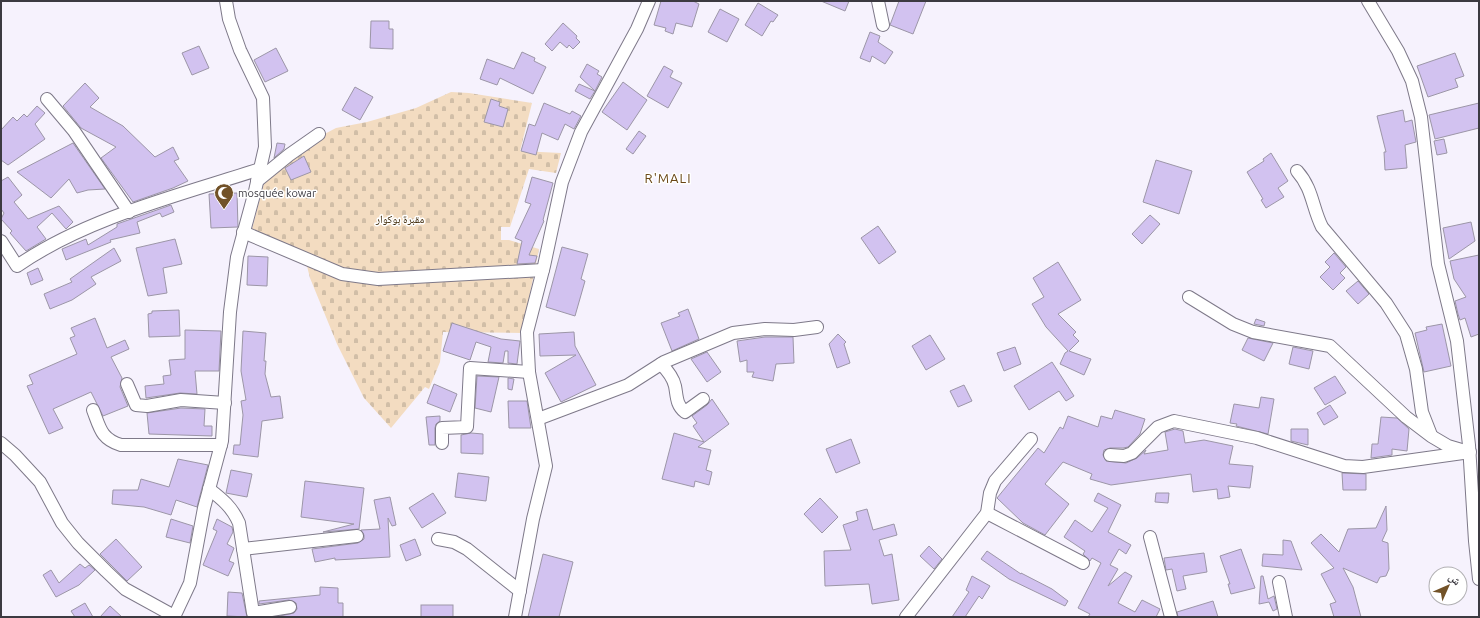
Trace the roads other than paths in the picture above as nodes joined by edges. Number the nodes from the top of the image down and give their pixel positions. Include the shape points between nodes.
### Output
1 (226, 1) edge
2 (650, 1) edge
3 (878, 1) edge
4 (1368, 1) edge
5 (883, 25) dead end
6 (47, 99) dead end
7 (319, 134) dead end
8 (260, 169) junction
9 (1297, 171) dead end
10 (257, 181) junction
11 (129, 212) junction
12 (244, 232) junction
13 (1, 241) edge
14 (543, 270) junction
15 (1189, 297) dead end
16 (817, 327) dead end
17 (661, 364) junction
18 (529, 372) junction
19 (127, 384) dead end
20 (704, 399) dead end
21 (225, 403) junction
22 (93, 410) dead end
23 (538, 419) junction
24 (1431, 436) junction
25 (1031, 439) dead end
26 (1, 443) edge
27 (442, 443) dead end
28 (221, 445) junction
29 (1470, 452) junction
30 (1110, 455) dead end
31 (209, 489) junction
32 (987, 513) junction
33 (357, 536) dead end
34 (1150, 537) dead end
35 (438, 539) dead end
36 (243, 548) junction
37 (1083, 563) dead end
38 (1479, 579) edge
39 (1279, 582) dead end
40 (520, 591) junction
41 (290, 607) dead end
42 (174, 617) edge
43 (515, 617) edge
44 (906, 617) edge
45 (1172, 617) edge
46 (1286, 617) edge

1 - 8 street via 229,19 240,50 263,98 265,147
2 - 14 street via 581,132 562,182
3 - 5 street
4 - 29 street via 1412,81 1421,117 1438,264 1457,341
6 - 11 street via 74,131
7 - 10 street
8 - 10 street
8 - 11 street
9 - 24 street via 1310,189 1322,227 1386,304 1406,334 1416,368 1422,412
10 - 12 street
11 - 13 street via 98,222 39,251 17,266
12 - 14 street via 342,274 359,277 378,279
12 - 21 street via 236,257
14 - 18 street via 527,332
15 - 24 street via 1227,321 1253,332 1330,346 1406,417
16 - 17 street via 732,333
17 - 20 street via 675,384 680,408 685,412 689,411
17 - 23 street via 628,385
18 - 23 street
18 - 27 street via 470,368 467,427 442,428
19 - 21 street via 136,405 147,406 182,400
21 - 28 street
22 - 28 street via 104,437 110,442 121,445
23 - 40 street via 546,466
24 - 29 street via 1448,446
25 - 32 street via 995,482
26 - 42 street via 40,482 62,523 100,566 125,589
28 - 31 street
29 - 30 street via 1363,467 1344,466 1257,438 1206,429 1174,420 1158,427 1132,453 1124,456
29 - 38 street
31 - 36 street via 234,512 239,523
31 - 42 street via 190,583
32 - 37 street
32 - 44 street
33 - 36 street
34 - 45 street
35 - 40 street via 454,542 467,549
36 - 41 street via 253,613
39 - 46 street
40 - 43 street

